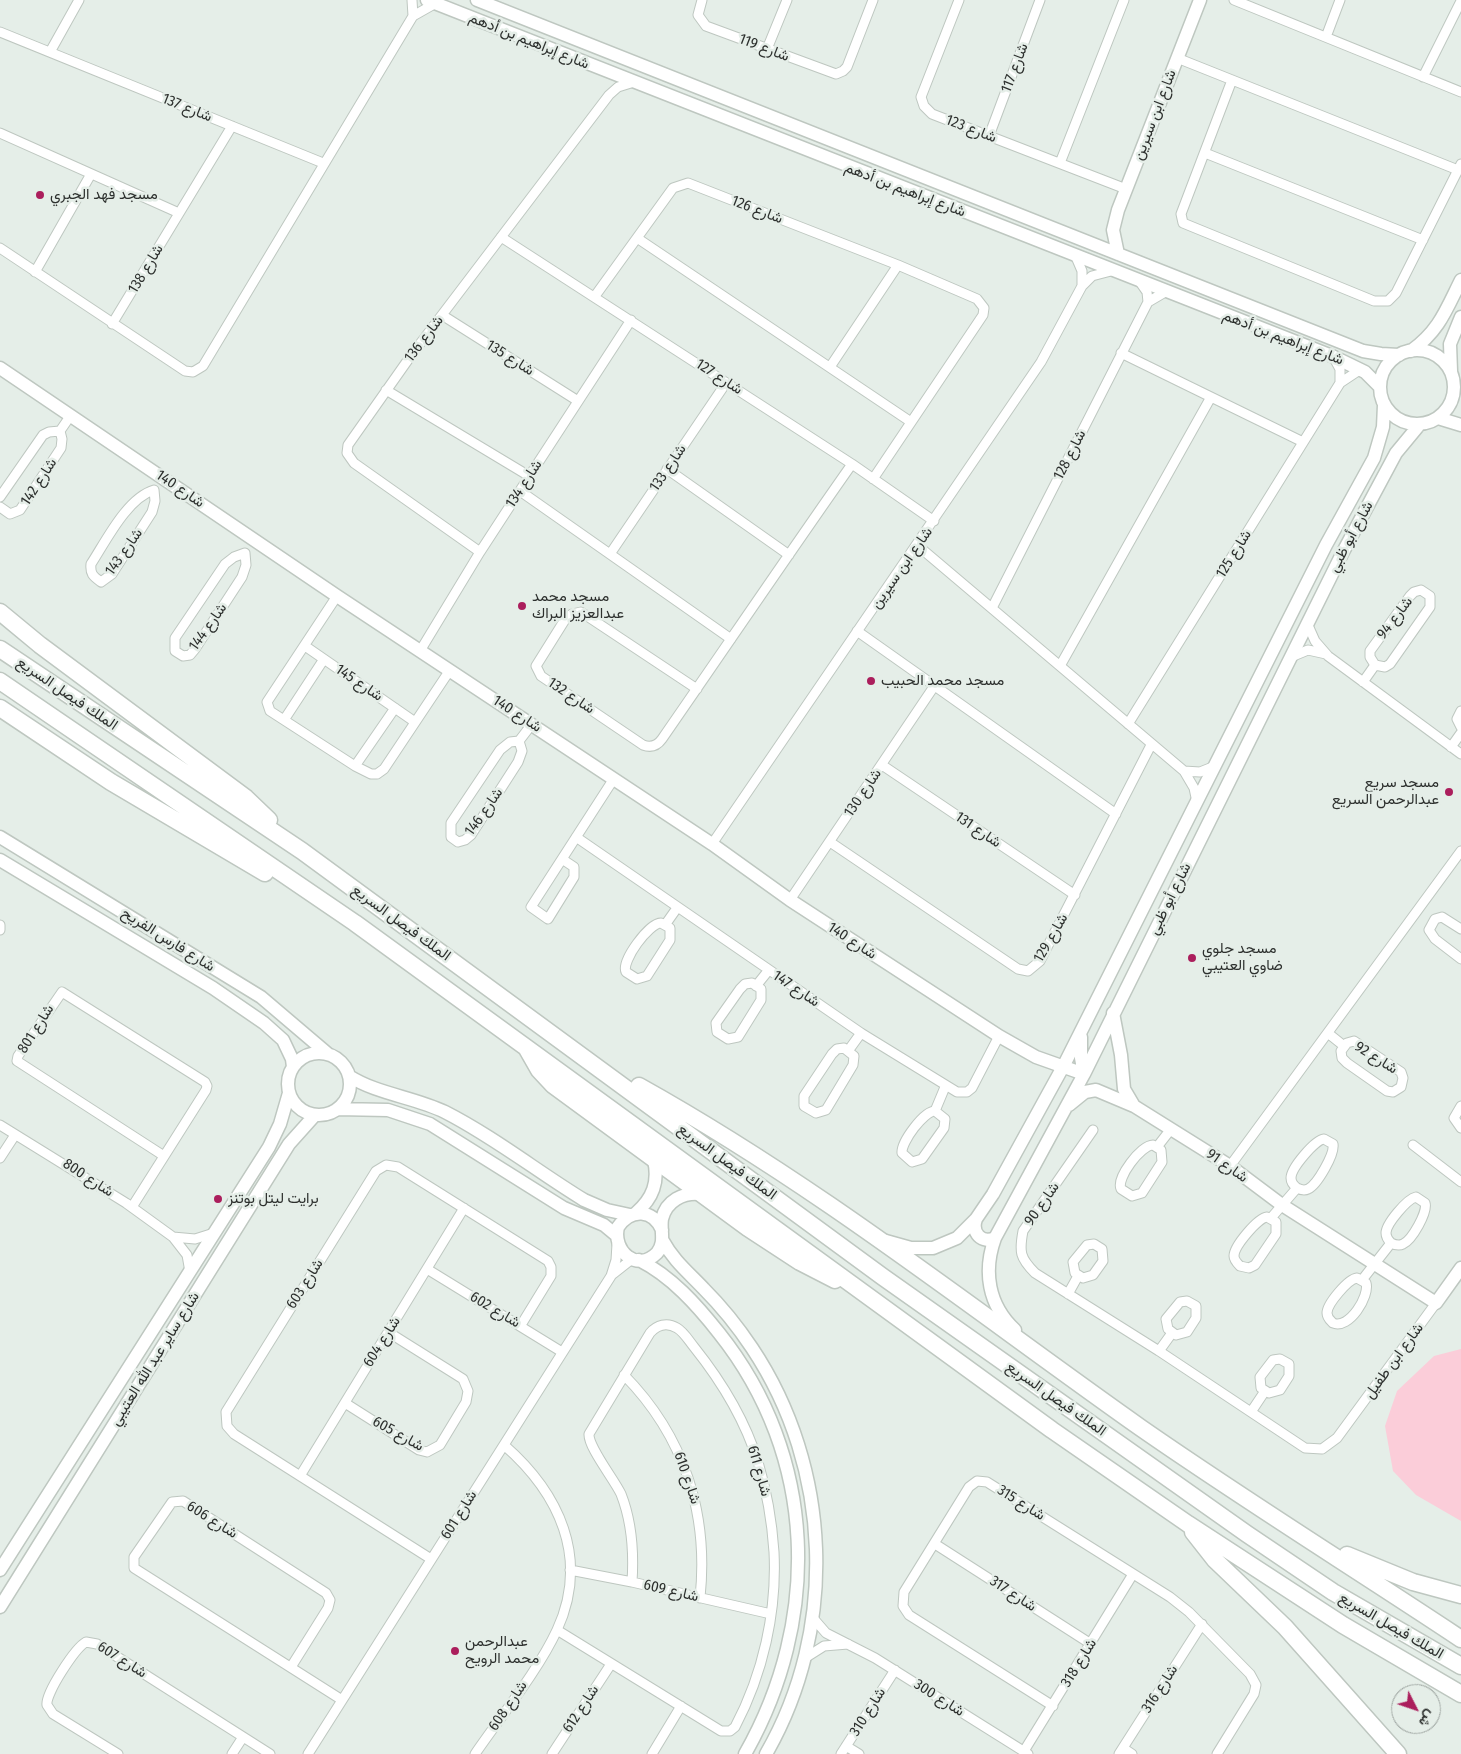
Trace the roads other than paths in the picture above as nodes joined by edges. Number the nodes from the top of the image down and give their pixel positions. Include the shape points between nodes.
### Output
1 (79, 0) edge
2 (412, 0) edge
3 (477, 0) edge
4 (702, 0) edge
5 (786, 0) edge
6 (873, 0) edge
7 (959, 0) edge
8 (1040, 0) edge
9 (1124, 0) edge
10 (1200, 0) edge
11 (1234, 0) edge
12 (1340, 0) edge
13 (1461, 1) edge
14 (432, 2) edge
15 (1258, 4) edge
16 (413, 16) junction
17 (0, 32) edge
18 (1326, 37) junction
19 (767, 49) junction
20 (50, 52) junction
21 (1177, 58) junction
22 (606, 72) junction
23 (1423, 77) junction
24 (1232, 80) junction
25 (634, 82) junction
26 (1461, 92) edge
27 (609, 95) junction
28 (232, 126) junction
29 (0, 133) edge
30 (989, 136) junction
31 (852, 148) junction
32 (1205, 152) junction
33 (879, 158) junction
34 (324, 163) junction
35 (1060, 163) junction
36 (846, 167) junction
37 (1459, 167) edge
38 (91, 174) junction
39 (872, 177) junction
40 (1126, 189) junction
41 (179, 213) junction
42 (1113, 230) junction
43 (501, 237) junction
44 (637, 238) junction
45 (1423, 240) junction
46 (1089, 242) junction
47 (0, 248) edge
48 (1118, 254) junction
49 (1076, 257) junction
50 (898, 265) junction
51 (1111, 271) junction
52 (35, 272) junction
53 (1461, 280) edge
54 (1140, 282) junction
55 (1082, 286) junction
56 (1164, 292) junction
57 (595, 296) junction
58 (1148, 302) junction
59 (442, 315) junction
60 (1461, 317) edge
61 (631, 320) junction
62 (112, 324) junction
63 (1121, 353) junction
64 (1405, 353) junction
65 (1332, 356) junction
66 (830, 367) junction
67 (0, 368) edge
68 (1361, 369) junction
69 (726, 382) junction
70 (1455, 382) edge
71 (1340, 383) junction
72 (1379, 386) junction
73 (386, 390) junction
74 (1211, 397) junction
75 (578, 401) junction
76 (1384, 405) junction
77 (71, 415) junction
78 (1438, 418) junction
79 (911, 422) junction
80 (1420, 424) junction
81 (1461, 425) edge
82 (60, 431) junction
83 (1303, 442) junction
84 (852, 464) junction
85 (668, 469) junction
86 (162, 476) junction
87 (530, 476) junction
88 (873, 478) junction
89 (154, 490) junction
90 (520, 491) junction
91 (0, 497) edge
92 (0, 506) edge
93 (934, 522) junction
94 (254, 539) junction
95 (917, 545) junction
96 (1326, 545) junction
97 (480, 552) junction
98 (1343, 552) junction
99 (245, 553) junction
100 (610, 554) junction
101 (789, 555) junction
102 (337, 596) junction
103 (992, 608) junction
104 (0, 612) edge
105 (0, 619) edge
106 (1307, 623) junction
107 (857, 631) junction
108 (731, 639) junction
109 (40, 645) junction
110 (305, 646) junction
111 (0, 649) edge
112 (420, 651) junction
113 (1328, 656) junction
114 (1289, 658) junction
115 (324, 659) junction
116 (1375, 665) junction
117 (1060, 666) junction
118 (450, 670) junction
119 (0, 681) edge
120 (1363, 682) junction
121 (935, 685) junction
122 (697, 689) junction
123 (0, 708) edge
124 (395, 708) junction
125 (1461, 711) edge
126 (0, 720) edge
127 (284, 720) junction
128 (415, 722) junction
129 (532, 724) junction
130 (1128, 724) junction
131 (1461, 728) edge
132 (1461, 733) edge
133 (520, 741) junction
134 (1151, 745) junction
135 (1451, 747) junction
136 (1461, 754) edge
137 (355, 766) junction
138 (882, 766) junction
139 (1215, 766) junction
140 (1184, 771) junction
141 (613, 780) junction
142 (111, 782) junction
143 (1197, 802) junction
144 (1116, 814) junction
145 (0, 837) edge
146 (576, 837) junction
147 (830, 842) junction
148 (712, 844) junction
149 (302, 851) junction
150 (1461, 851) edge
151 (562, 859) junction
152 (0, 860) edge
153 (1075, 895) junction
154 (790, 900) junction
155 (677, 908) junction
156 (1416, 913) junction
157 (1432, 922) junction
158 (355, 923) junction
159 (0, 925) edge
160 (665, 925) junction
161 (1461, 929) edge
162 (0, 930) edge
163 (1461, 959) edge
164 (768, 971) junction
165 (756, 986) junction
166 (1112, 1013) junction
167 (1083, 1028) junction
168 (861, 1034) junction
169 (1329, 1034) junction
170 (999, 1036) junction
171 (526, 1045) junction
172 (1344, 1046) junction
173 (848, 1051) junction
174 (328, 1054) junction
175 (1036, 1057) junction
176 (589, 1060) junction
177 (1064, 1065) junction
178 (293, 1067) junction
179 (1084, 1074) junction
180 (349, 1076) junction
181 (945, 1087) junction
182 (1050, 1090) junction
183 (289, 1093) junction
184 (1068, 1103) junction
185 (1134, 1106) junction
186 (1461, 1106) edge
187 (337, 1109) junction
188 (935, 1111) junction
189 (315, 1115) junction
190 (0, 1125) edge
191 (1461, 1128) edge
192 (1171, 1129) junction
193 (1093, 1130) dead end
194 (15, 1135) junction
195 (1412, 1146) dead end
196 (1156, 1147) junction
197 (164, 1156) junction
198 (0, 1158) edge
199 (654, 1160) junction
200 (1230, 1166) junction
201 (1461, 1182) edge
202 (1296, 1188) junction
203 (700, 1194) junction
204 (1282, 1205) junction
205 (132, 1207) junction
206 (464, 1208) junction
207 (633, 1214) junction
208 (1272, 1218) junction
209 (976, 1219) junction
210 (216, 1232) junction
211 (662, 1235) junction
212 (173, 1237) junction
213 (996, 1238) junction
214 (616, 1239) junction
215 (881, 1239) junction
216 (1392, 1243) junction
217 (635, 1259) junction
218 (1374, 1265) junction
219 (1461, 1268) edge
220 (427, 1269) junction
221 (190, 1273) junction
222 (611, 1276) junction
223 (1078, 1276) dead end
224 (1362, 1280) junction
225 (860, 1289) junction
226 (1068, 1294) junction
227 (1436, 1303) junction
228 (520, 1325) junction
229 (388, 1332) junction
230 (1172, 1333) dead end
231 (1159, 1351) junction
232 (562, 1352) junction
233 (1056, 1366) junction
234 (624, 1375) junction
235 (1265, 1391) dead end
236 (345, 1403) junction
237 (1251, 1412) junction
238 (94, 1421) junction
239 (504, 1445) junction
240 (1322, 1449) joint
241 (300, 1476) junction
242 (78, 1482) junction
243 (1188, 1524) junction
244 (1284, 1526) junction
245 (935, 1544) junction
246 (431, 1559) junction
247 (0, 1570) edge
248 (570, 1570) junction
249 (1133, 1574) junction
250 (632, 1582) junction
251 (1461, 1595) edge
252 (700, 1598) junction
253 (0, 1607) edge
254 (771, 1614) junction
255 (813, 1618) junction
256 (1202, 1624) junction
257 (556, 1630) junction
258 (1461, 1638) edge
259 (848, 1644) junction
260 (1091, 1644) junction
261 (805, 1658) junction
262 (611, 1664) junction
263 (1461, 1666) edge
264 (291, 1667) junction
265 (895, 1670) junction
266 (1461, 1694) edge
267 (342, 1700) junction
268 (681, 1706) junction
269 (1053, 1706) junction
270 (758, 1731) junction
271 (244, 1737) junction
272 (774, 1740) junction
273 (844, 1750) edge
274 (1121, 1751) edge
275 (1026, 1753) edge
276 (118, 1754) edge
277 (232, 1754) edge
278 (270, 1754) edge
279 (308, 1754) edge
280 (475, 1754) edge
281 (552, 1754) edge
282 (652, 1754) edge
283 (745, 1754) edge
284 (766, 1754) edge
285 (859, 1754) edge
286 (1132, 1754) edge
287 (1217, 1754) edge
288 (1398, 1754) edge

1 - 20 street
2 - 16 street
3 - 31 street, شارع إبراهيم بن أدهم
4 - 19 street, شارع 119 via 698,12 703,24
5 - 19 street
6 - 19 street, شارع 119 via 847,67 841,73 834,74
7 - 30 street, شارع 123 via 921,100 932,114
8 - 30 street, شارع 117
9 - 35 street
10 - 21 street, شارع ابن سيرين
11 - 15 street
12 - 18 street
13 - 23 street
14 - 16 street
14 - 22 street, شارع إبراهيم بن أدهم
15 - 18 street
16 - 34 street
17 - 20 street, شارع 137
18 - 23 street
20 - 28 street, شارع 137
21 - 24 street
21 - 40 street, شارع ابن سيرين
22 - 25 street, شارع إبراهيم بن أدهم
22 - 27 street via 610,80
23 - 26 street
24 - 32 street
24 - 37 street
25 - 27 street, شارع 136 via 618,87
25 - 36 street, شارع إبراهيم بن أدهم
27 - 43 street, شارع 136
28 - 34 street, شارع 137
28 - 41 street, شارع 138
29 - 38 street
30 - 35 street, شارع 123
31 - 33 street, شارع إبراهيم بن أدهم
31 - 36 street via 856,158
32 - 45 street
32 - 45 street via 1181,214 1183,223 1365,298 1381,303 1394,297
33 - 39 street via 870,167
33 - 46 street, شارع إبراهيم بن أدهم
34 - 62 street via 203,366 193,372 185,371
35 - 40 street, شارع 123
36 - 39 street, شارع إبراهيم بن أدهم
37 - 45 street
38 - 41 street
38 - 52 street
39 - 49 street, شارع إبراهيم بن أدهم
40 - 42 street, شارع ابن سيرين
41 - 62 street, شارع 138
42 - 46 street
42 - 48 street, شارع ابن سيرين
43 - 57 street, شارع 127
43 - 59 street, شارع 136
44 - 50 street, شارع 126 via 673,188 688,183
44 - 57 street, شارع 126
44 - 66 street
46 - 48 street, شارع إبراهيم بن أدهم
47 - 52 street
48 - 64 street, شارع إبراهيم بن أدهم via 1363,350 1381,354
49 - 51 street, شارع إبراهيم بن أدهم
49 - 55 street via 1082,271
50 - 66 street
50 - 79 street, شارع 126 via 977,299 984,308 983,315
51 - 54 street, شارع إبراهيم بن أدهم
51 - 55 street, شارع ابن سيرين via 1098,273
52 - 62 street
53 - 64 street via 1437,327
54 - 56 street, شارع إبراهيم بن أدهم
54 - 58 street via 1147,292
55 - 93 street, شارع ابن سيرين via 1041,362
56 - 58 street
56 - 65 street, شارع إبراهيم بن أدهم
57 - 61 street, شارع 127
58 - 63 street, شارع 128
59 - 73 street, شارع 136
59 - 75 street, شارع 135
60 - 70 street via 1450,344
61 - 69 street, شارع 127
61 - 75 street, شارع 134
63 - 74 street
63 - 103 street, شارع 128
64 - 70 street via 1423,350 1434,354 1444,361
64 - 72 street via 1384,370
65 - 68 street, شارع إبراهيم بن أدهم
65 - 71 street via 1340,369
66 - 79 street
67 - 77 street, شارع 140
68 - 71 street, شارع 125
68 - 72 street, شارع إبراهيم بن أدهم via 1370,374
69 - 84 street, شارع 127
69 - 85 street, شارع 133
70 - 78 street via 1451,403
71 - 83 street, شارع 125
72 - 76 street
73 - 87 street
73 - 97 street, شارع 136 via 349,441 349,457
74 - 83 street
74 - 117 street
75 - 87 street, شارع 134
76 - 80 street via 1399,420
76 - 96 street, شارع أبو ظبي via 1378,448
77 - 82 street, شارع 142
77 - 86 street, شارع 140
78 - 80 street
78 - 81 street
79 - 88 street, شارع 126
80 - 98 street, شارع أبو ظبي via 1396,453
82 - 91 street, شارع 142 via 43,435
82 - 92 street, شارع 142 via 61,448 20,510 10,514
83 - 130 street, شارع 125
84 - 88 street, شارع 127
84 - 101 street, شارع 132
85 - 100 street, شارع 133
85 - 101 street
86 - 89 street, شارع 143
86 - 94 street, شارع 140
87 - 90 street, شارع 134
88 - 93 street, شارع 127
89 - 89 street, شارع 143 via 143,493 132,503 91,564 92,576 101,582 112,574 152,512
90 - 97 street, شارع 134
90 - 100 street
93 - 95 street, شارع ابن سيرين
94 - 99 street, شارع 144
94 - 102 street, شارع 140
95 - 103 street
95 - 107 street, شارع ابن سيرين
96 - 98 street via 1335,542
96 - 139 street, شارع أبو ظبي
97 - 112 street, شارع 134
98 - 106 street, شارع أبو ظبي
99 - 99 street, شارع 144 via 225,564 175,638 175,651 183,656 196,649 242,577
100 - 108 street
101 - 108 street, شارع 132
102 - 110 street
102 - 112 street, شارع 140
103 - 117 street
104 - 109 highway
105 - 109 highway
106 - 113 street via 1315,641
106 - 114 street, شارع أبو ظبي
107 - 121 street
107 - 148 street, شارع ابن سيرين
108 - 122 street, شارع 132
109 - 149 highway via 246,798
110 - 115 street, شارع 145
110 - 127 street via 267,702 270,711
111 - 149 highway, الملك فيصل السريع
112 - 118 street, شارع 140
113 - 114 street via 1308,650
113 - 120 street
114 - 166 street, شارع أبو ظبي
115 - 124 street, شارع 145
115 - 127 street, شارع 145
116 - 116 street, شارع 94 via 1384,667 1390,664 1430,607 1431,598 1427,593 1418,590 1410,596 1370,651
116 - 120 street
117 - 130 street
118 - 128 street
118 - 129 street, شارع 140
119 - 158 highway, الملك فيصل السريع
120 - 135 street
121 - 138 street, شارع 130
121 - 144 street
122 - 122 street, شارع 132 via 581,612 566,618 536,666 541,676 650,746 660,742
123 - 142 highway
124 - 128 street, شارع 145
124 - 137 street, شارع 145
125 - 131 street via 1457,719
126 - 142 highway
127 - 137 street
128 - 137 street via 384,769 371,774
129 - 133 street, شارع 146
129 - 141 street, شارع 140
130 - 134 street
132 - 135 street
133 - 133 street, شارع 146 via 510,742 500,750 451,824 451,837 458,842 471,834 518,762 522,751
134 - 140 street
134 - 144 street, شارع 129
135 - 136 street
138 - 147 street, شارع 130
138 - 153 street, شارع 131
139 - 140 street via 1200,772
139 - 143 street, شارع أبو ظبي
140 - 143 street via 1194,788
141 - 146 street
141 - 148 street, شارع 140
142 - 158 highway
143 - 167 street, شارع أبو ظبي
144 - 153 street, شارع 129
145 - 174 street, شارع فارس الفريح via 261,997
146 - 151 street
146 - 155 street, شارع 147
147 - 153 street, شارع 129 via 1023,970 1037,965
147 - 154 street, شارع 130
148 - 154 street, شارع 140
149 - 176 highway, الملك فيصل السريع
150 - 156 street
151 - 151 street via 531,907 548,919 574,877 574,868
152 - 178 street, شارع فارس الفريح via 212,988 264,1024 283,1040
154 - 170 street, شارع 140
155 - 160 street
155 - 164 street, شارع 147
156 - 157 street
156 - 169 street
157 - 161 street via 1442,917
157 - 163 street via 1430,934
158 - 171 highway, الملك فيصل السريع
159 - 162 street
160 - 160 street via 658,922 649,928 625,962 626,972 637,979 647,976 670,940 671,931
164 - 165 street
164 - 168 street, شارع 147
165 - 165 street via 749,983 740,989 716,1023 717,1032 731,1040 738,1036 761,1000 762,991
166 - 179 street, شارع أبو ظبي
166 - 185 street via 1124,1089
167 - 177 street, شارع أبو ظبي
167 - 179 street via 1080,1050
168 - 173 street
168 - 181 street, شارع 147
169 - 172 street, شارع 92
169 - 200 street
170 - 175 street, شارع 140
170 - 181 street, شارع 147 via 972,1088 961,1093
171 - 199 highway via 539,1070 553,1085
171 - 225 highway, الملك فيصل السريع
172 - 172 street, شارع 92 via 1342,1058 1355,1069 1387,1092 1401,1087 1401,1072 1359,1043 1350,1042
173 - 173 street via 842,1048 832,1054 804,1096 804,1106 818,1113 826,1110 853,1065 854,1056
174 - 178 street via 308,1055
174 - 180 street via 341,1062
175 - 177 street, شارع 140
175 - 182 street, شارع 140 via 1048,1073
176 - 215 highway via 714,1130
176 - 263 highway, الملك فيصل السريع via 883,1277 1239,1528 1333,1592
177 - 179 street, شارع 140
177 - 182 street, شارع أبو ظبي
177 - 184 street via 1071,1085
178 - 183 street
179 - 184 street, شارع أبو ظبي
180 - 187 street via 348,1094
180 - 207 street via 365,1086 411,1098 448,1114 584,1200 607,1210
181 - 188 street
182 - 209 street, شارع أبو ظبي
183 - 189 street via 299,1108
183 - 210 street, شارع ساير عبد الله العتيبي via 275,1136
184 - 185 street, شارع 91 via 1085,1092 1096,1090
184 - 213 street, شارع أبو ظبي
185 - 192 street, شارع 91
186 - 191 street via 1454,1118
187 - 189 street
187 - 214 street via 388,1110 430,1124 564,1208 604,1225
188 - 188 street via 923,1116 903,1146 902,1153 912,1162 922,1159 944,1128 945,1119
189 - 242 street, شارع ساير عبد الله العتيبي via 289,1144
190 - 194 street, شارع 800
192 - 196 street
192 - 200 street, شارع 91
193 - 226 street, شارع 90 via 1023,1231 1019,1248 1024,1262 1034,1273
194 - 198 street
194 - 205 street, شارع 800
195 - 201 street
196 - 196 street via 1150,1144 1140,1150 1120,1180 1121,1189 1135,1197 1142,1194 1162,1162 1162,1153
197 - 197 street, شارع 801 via 206,1090 205,1082 62,992 17,1061
197 - 205 street, شارع 801
199 - 203 highway
199 - 207 street via 654,1189 644,1206
200 - 204 street, شارع 91
202 - 202 street via 1306,1190 1312,1187 1333,1156 1334,1147 1328,1140 1317,1140 1292,1174 1291,1181
202 - 204 street
203 - 211 street via 687,1194 670,1204 662,1220
203 - 225 highway via 800,1262 829,1278
204 - 208 street
204 - 218 street, شارع 91
205 - 212 street, شارع 800
206 - 220 street, شارع 604
206 - 228 street, شارع 603 via 550,1264 551,1276
206 - 241 street, شارع 603 via 394,1165 378,1168 230,1404 225,1417 230,1430
207 - 211 street via 653,1216
207 - 214 street via 623,1220
208 - 208 street via 1260,1218 1235,1252 1234,1259 1240,1266 1249,1268 1255,1265 1276,1234 1277,1225
209 - 213 street via 974,1226 978,1236 988,1240
209 - 215 street, شارع أبو ظبي via 957,1238 933,1248 911,1248
210 - 212 street via 195,1239
210 - 221 street, شارع ساير عبد الله العتيبي
211 - 217 street via 652,1257
211 - 255 street via 674,1259 717,1302 742,1334 770,1377 786,1411 801,1455 814,1515 816,1575
212 - 221 street, شارع 800 via 187,1255
213 - 233 street, شارع أبو ظبي via 990,1253 988,1279 993,1300 1004,1320
214 - 217 street via 622,1252
214 - 222 street, شارع 601 via 616,1260
215 - 233 highway
216 - 216 street via 1400,1245 1406,1242 1425,1215 1426,1206 1416,1197 1409,1199 1386,1229 1386,1236
216 - 218 street
217 - 222 street, شارع 601
217 - 270 street via 669,1279 724,1340 764,1408 786,1468 798,1539 796,1610 779,1682
218 - 224 street
218 - 227 street, شارع 91
219 - 227 street, شارع ابن طفيل
220 - 228 street, شارع 602
220 - 229 street, شارع 604
221 - 238 street, شارع ساير عبد الله العتيبي
222 - 232 street, شارع 601
223 - 226 street
224 - 224 street via 1350,1279 1328,1309 1327,1316 1332,1323 1342,1325 1348,1322 1366,1295 1367,1286
225 - 243 highway, الملك فيصل السريع via 1052,1430
226 - 231 street, شارع 90
227 - 240 street, شارع ابن طفيل via 1343,1430
228 - 232 street, شارع 602
229 - 236 street, شارع 604
229 - 236 street, شارع 605 via 463,1379 468,1391 466,1402 440,1445 427,1452 419,1450
230 - 231 street
231 - 237 street, شارع 90
232 - 239 street, شارع 601
233 - 244 highway
234 - 250 street, شارع 611 via 590,1430 589,1438 613,1478 625,1508 633,1550
234 - 252 street, شارع 610 via 665,1426 691,1485 701,1532
234 - 254 street, شارع 611 via 653,1330 661,1325 671,1325 683,1334 726,1390 752,1444 767,1496 774,1553
235 - 237 street
236 - 241 street, شارع 604
237 - 240 street, شارع 90 via 1305,1448
238 - 242 street via 102,1436 82,1468
238 - 247 street, شارع ساير عبد الله العتيبي
239 - 246 street, شارع 601
239 - 248 street, شارع 608 via 532,1472 554,1504 565,1534
241 - 246 street, شارع 603
242 - 253 street, شارع ساير عبد الله العتيبي
243 - 266 highway, الملك فيصل السريع via 1343,1625
243 - 288 highway via 1215,1560 1285,1627
244 - 251 highway via 1390,1574
244 - 258 highway
245 - 249 street, شارع 315 via 971,1484 984,1481
245 - 260 street, شارع 317
245 - 269 street, شارع 315 via 903,1596 904,1610
246 - 267 street, شارع 601
248 - 250 street, شارع 609
248 - 257 street, شارع 608 via 566,1601
249 - 256 street, شارع 315 via 1170,1597
249 - 260 street, شارع 318
250 - 252 street, شارع 609
252 - 254 street, شارع 609
254 - 268 street, شارع 611 via 757,1673 733,1730 721,1731
255 - 259 street, شارع 300 via 826,1634
255 - 261 street
256 - 274 street, شارع 316
256 - 287 street, شارع 315 via 1250,1674 1256,1685 1252,1698
257 - 262 street, شارع 611
257 - 280 street, شارع 608
259 - 261 street via 824,1646
259 - 265 street, شارع 300
260 - 269 street, شارع 318
261 - 272 street via 793,1698
262 - 268 street, شارع 611
262 - 281 street, شارع 612
264 - 264 street, شارع 606 via 134,1568 134,1557 172,1502 183,1501 326,1593 330,1600 328,1608
264 - 267 street, شارع 606
265 - 273 street, شارع 310
265 - 275 street, شارع 300
267 - 279 street, شارع 601
268 - 282 street
269 - 275 street, شارع 318
270 - 272 street via 770,1734
270 - 283 street
271 - 276 street, شارع 607 via 97,1644 86,1642 48,1694 47,1705 53,1714
271 - 277 street
271 - 278 street, شارع 607
272 - 284 street
273 - 285 street
274 - 286 street

